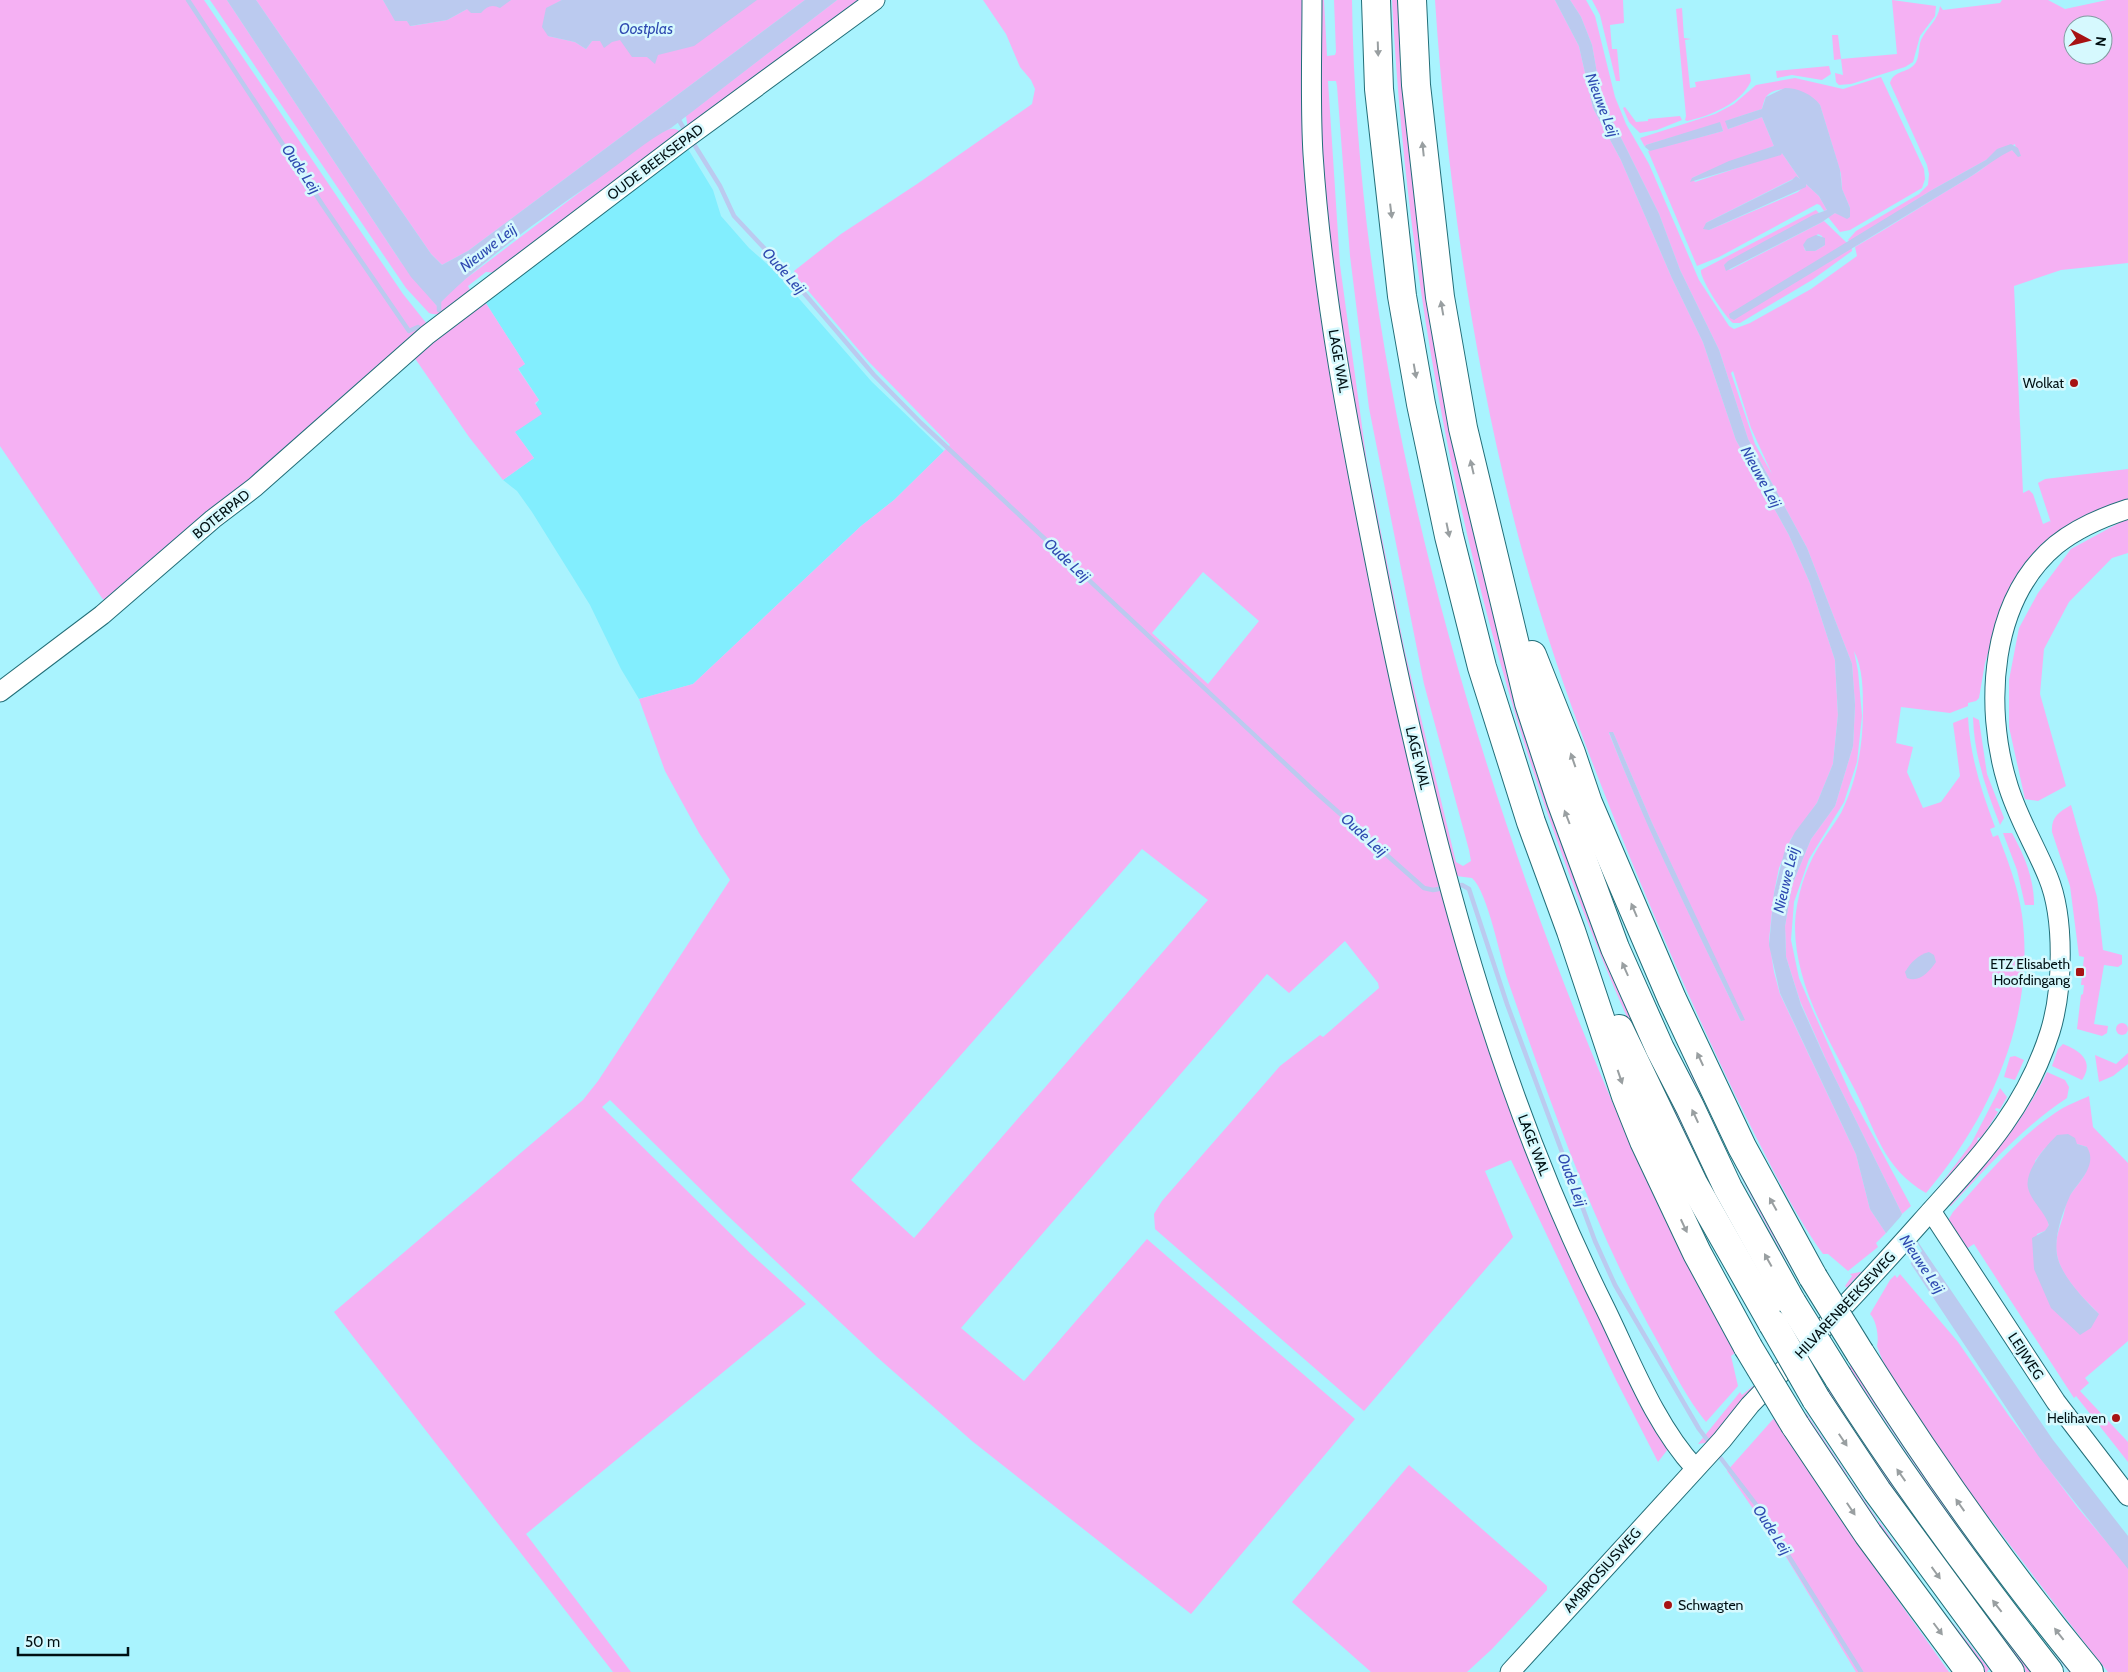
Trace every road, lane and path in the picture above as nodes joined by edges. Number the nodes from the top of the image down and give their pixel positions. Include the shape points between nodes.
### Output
1 (875, 0) edge
2 (1312, 0) edge
3 (1376, 0) edge
4 (1412, 0) edge
5 (436, 328) joint
6 (2128, 509) edge
7 (1496, 566) junction
8 (0, 692) edge
9 (1571, 931) junction
10 (1927, 1216) junction
11 (1701, 1462) junction
12 (2128, 1496) edge
13 (1510, 1672) edge
14 (1970, 1672) edge
15 (2010, 1672) edge
16 (2049, 1672) edge
17 (2089, 1672) edge

1 - 5 street, OUDE BEEKSEPAD
2 - 11 street, LAGE WAL via 1313,152 1332,322 1393,648 1448,878 1521,1113 1564,1222 1669,1436
3 -> 9 highway via 1388,187 1402,296 1421,404 1449,536 1482,667 1531,822
7 -> 4 highway via 1463,428 1440,297 1418,104
5 - 8 street, BOTERPAD via 102,615
6 - 10 street, HILVARENBEEKSEWEG via 2084,527 2055,546 2029,576 2010,612 2000,643 1993,710 2007,783 2049,880 2059,927 2060,979 2051,1029 2036,1072 1984,1152
16 -> 7 highway, bridge via 1890,1459 1792,1303 1728,1188 1615,948 1560,801 1532,712
17 -> 7 highway, bridge via 1972,1523 1918,1445 1814,1277 1742,1147 1672,999 1588,804 1571,753
9 -> 14 highway, bridge via 1626,1096 1696,1253 1795,1425 1873,1541
9 -> 15 highway, bridge via 1694,1184 1816,1400 1899,1522
10 - 11 street, HILVARENBEEKSEWEG
10 - 12 street, LEIJWEG via 2056,1402
11 - 13 street, AMBROSIUSWEG

